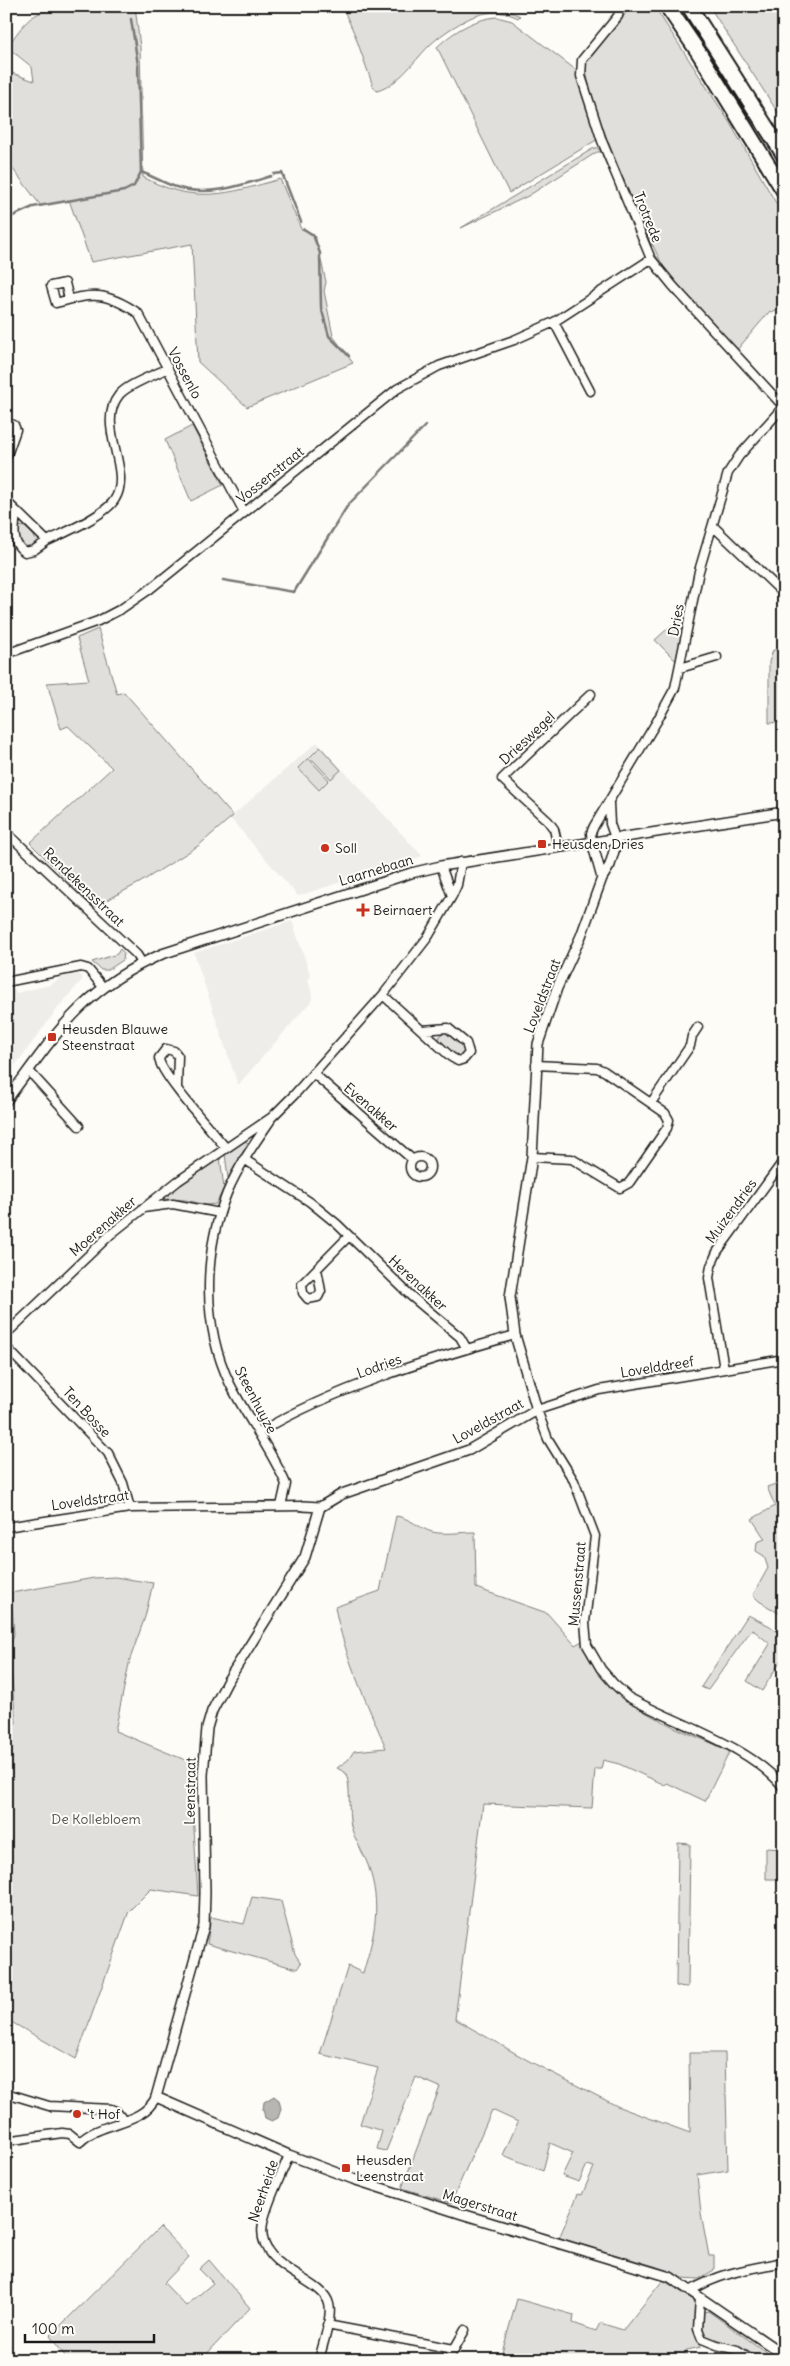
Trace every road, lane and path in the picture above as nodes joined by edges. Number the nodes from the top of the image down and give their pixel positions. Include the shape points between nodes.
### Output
1 (620, 6) edge
2 (667, 6) edge
3 (689, 6) edge
4 (784, 155) edge
5 (784, 191) edge
6 (651, 259) junction
7 (69, 299) dead end
8 (554, 322) junction
9 (168, 368) junction
10 (590, 391) dead end
11 (784, 406) edge
12 (6, 423) edge
13 (6, 458) edge
14 (6, 501) edge
15 (16, 512) junction
16 (244, 512) junction
17 (714, 527) junction
18 (723, 536) junction
19 (710, 539) junction
20 (47, 541) junction
21 (784, 594) edge
22 (6, 654) edge
23 (717, 657) dead end
24 (680, 668) junction
25 (591, 694) dead end
26 (609, 803) junction
27 (784, 812) edge
28 (6, 832) edge
29 (615, 838) junction
30 (592, 842) junction
31 (558, 847) junction
32 (461, 862) junction
33 (440, 866) junction
34 (602, 878) junction
35 (452, 896) junction
36 (142, 963) junction
37 (6, 982) edge
38 (101, 984) junction
39 (383, 995) junction
40 (698, 1028) dead end
41 (422, 1030) junction
42 (536, 1064) junction
43 (29, 1071) junction
44 (313, 1073) junction
45 (176, 1087) dead end
46 (6, 1101) edge
47 (651, 1103) junction
48 (272, 1117) junction
49 (80, 1126) dead end
50 (226, 1148) junction
51 (532, 1157) junction
52 (244, 1159) junction
53 (413, 1160) dead end
54 (784, 1160) edge
55 (142, 1208) junction
56 (220, 1213) junction
57 (350, 1236) junction
58 (317, 1269) dead end
59 (6, 1334) edge
60 (514, 1335) junction
61 (6, 1347) edge
62 (467, 1349) junction
63 (784, 1358) edge
64 (724, 1369) junction
65 (537, 1410) junction
66 (258, 1433) junction
67 (281, 1506) junction
68 (303, 1506) joint
69 (320, 1507) junction
70 (130, 1508) junction
71 (6, 1527) edge
72 (784, 1788) edge
73 (6, 2093) edge
74 (156, 2097) junction
75 (123, 2120) junction
76 (6, 2141) edge
77 (289, 2155) junction
78 (784, 2262) edge
79 (692, 2290) junction
80 (700, 2298) junction
81 (327, 2325) junction
82 (465, 2330) dead end
83 (454, 2349) junction
84 (784, 2355) edge
85 (319, 2360) edge
86 (448, 2360) edge
87 (753, 2360) edge

1 - 6 street, Trotrede via 618,16 582,60 581,76 602,141
2 - 5 highway
3 - 4 highway
6 - 8 street, Vossenstraat
6 - 11 street, Trotrede
7 - 9 street, Vossenlo via 91,294 107,297 138,313
8 - 10 street
8 - 16 street, Vossenstraat via 415,377 378,402
9 - 16 street, Vossenlo
9 - 20 street via 125,390 114,403 110,421 120,486 115,500 107,509
11 - 17 street, Dries via 732,466
12 - 13 street via 14,425 16,430
14 - 15 street
15 - 20 street
15 - 20 street via 15,541 19,548 25,552 34,550
16 - 22 street, Vossenstraat via 121,609 78,630
17 - 18 street
17 - 19 street, Dries
18 - 19 street
18 - 21 street
19 - 24 street, Dries via 697,580
23 - 24 street
24 - 26 street, Dries via 675,688 661,715
25 - 31 street, Drieswegel via 502,779 548,821 554,829
26 - 29 street via 610,824
26 - 30 street, Dries via 594,826
27 - 29 street, Laarnebaan
28 - 36 street, Rendekensstraat
29 - 30 street, Laarnebaan
29 - 34 street, Loveldstraat via 610,865
30 - 31 street, Laarnebaan
30 - 34 street
31 - 32 street, Laarnebaan
32 - 33 street, Laarnebaan
32 - 35 street, Moerenakker
33 - 35 street
33 - 36 street, Laarnebaan via 215,936
34 - 42 street, Loveldstraat via 544,1023
35 - 39 street, Moerenakker via 428,937
36 - 38 street, Laarnebaan
37 - 38 street via 81,967 88,969
38 - 43 street, Laarnebaan via 70,1017
39 - 41 street
39 - 44 street, Moerenakker
40 - 47 street via 690,1046
41 - 41 street via 458,1061 469,1053 466,1042 448,1028
42 - 47 street via 604,1070
42 - 51 street, Loveldstraat
43 - 46 street, Laarnebaan
43 - 49 street
44 - 48 street, Moerenakker
44 - 53 street, Evenakker
45 - 50 street
47 - 51 street via 665,1113 669,1120 667,1128 629,1183 620,1188 572,1159
48 - 50 street, Moerenakker
48 - 52 street, Steenhuyze
50 - 55 street, Moerenakker
51 - 60 street, Loveldstraat via 510,1297
52 - 56 street, Steenhuyze
52 - 57 street, Herenakker via 310,1202
54 - 64 street, Muizendries via 717,1252 711,1266 709,1278
55 - 56 street via 173,1204
55 - 59 street, Moerenakker
56 - 66 street, Steenhuyze via 211,1249 211,1317 230,1384
57 - 58 street
57 - 62 street, Herenakker via 411,1296 460,1337
60 - 62 street, Lodries
60 - 65 street, Loveldstraat
61 - 70 street, Ten Bosse via 108,1453 123,1483
62 - 66 street, Lodries via 306,1406
63 - 64 street, Lovelddreef
64 - 65 street, Lovelddreef via 599,1390
65 - 69 street, Loveldstraat via 469,1450 342,1494
65 - 72 street, Mussenstraat via 548,1439 574,1481 595,1536 585,1622 585,1639 590,1653 628,1697 733,1748 762,1766
66 - 67 street, Steenhuyze via 286,1484
67 - 68 street, Loveldstraat
67 - 70 street, Loveldstraat
68 - 69 street, Loveldstraat
69 - 74 street, Leenstraat via 305,1557 227,1682 207,1728 202,1775 204,1926
70 - 71 street, Loveldstraat
73 - 75 street via 49,2106 111,2109
74 - 75 street via 149,2109
74 - 77 street, Magerstraat
75 - 76 street via 96,2130 80,2142 70,2134 62,2133
77 - 79 street, Magerstraat via 462,2214 648,2268
77 - 81 street, Neerheide via 263,2222 263,2239 275,2259 327,2298 330,2309
78 - 79 street via 732,2272
79 - 80 street, Magerstraat
80 - 84 street, Magerstraat
80 - 87 street via 698,2329 702,2339 737,2350
81 - 83 street
81 - 85 street, Neerheide
82 - 83 street
83 - 86 street

